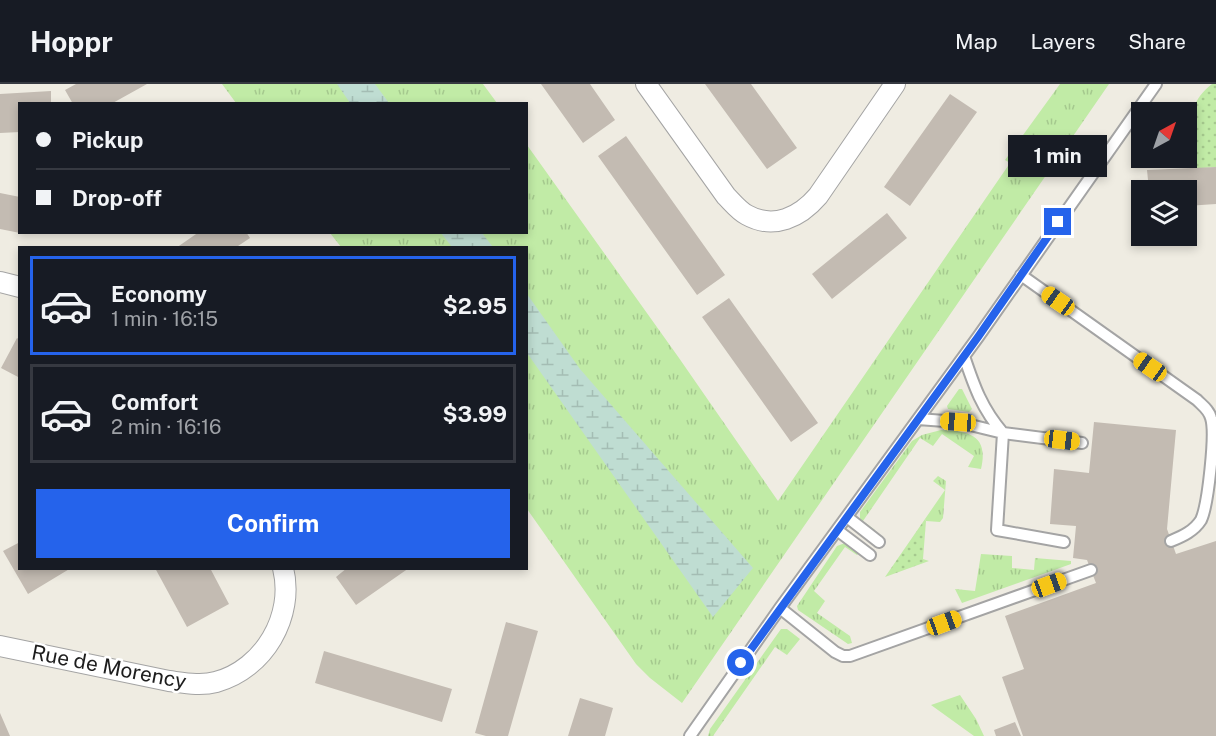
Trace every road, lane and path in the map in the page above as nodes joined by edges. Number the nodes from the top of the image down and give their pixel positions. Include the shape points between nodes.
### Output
1 (646, 84) edge
2 (895, 84) edge
3 (1155, 84) edge
4 (1021, 275) junction
5 (0, 282) edge
6 (18, 286) edge
7 (964, 356) junction
8 (918, 419) junction
9 (1003, 433) junction
10 (1082, 443) dead end
11 (847, 517) junction
12 (837, 530) junction
13 (1171, 541) dead end
14 (879, 542) dead end
15 (1064, 542) dead end
16 (870, 555) dead end
17 (284, 570) edge
18 (1091, 570) dead end
19 (780, 608) junction
20 (0, 646) edge
21 (694, 734) edge

1 - 2 street via 735,206 747,216 778,221 807,209
3 - 4 lane
4 - 7 lane
4 - 13 lane via 1207,409 1214,431 1205,509 1192,530
5 - 6 street
7 - 8 lane
7 - 9 lane via 988,416
8 - 9 lane via 958,422
8 - 11 lane
9 - 10 lane
9 - 15 lane via 996,530
11 - 12 lane
11 - 14 lane
12 - 16 lane
12 - 19 lane
17 - 20 street, Rue de Morency via 287,596 274,636 250,663 216,682 170,681
18 - 19 lane via 850,656 835,652
19 - 21 lane

